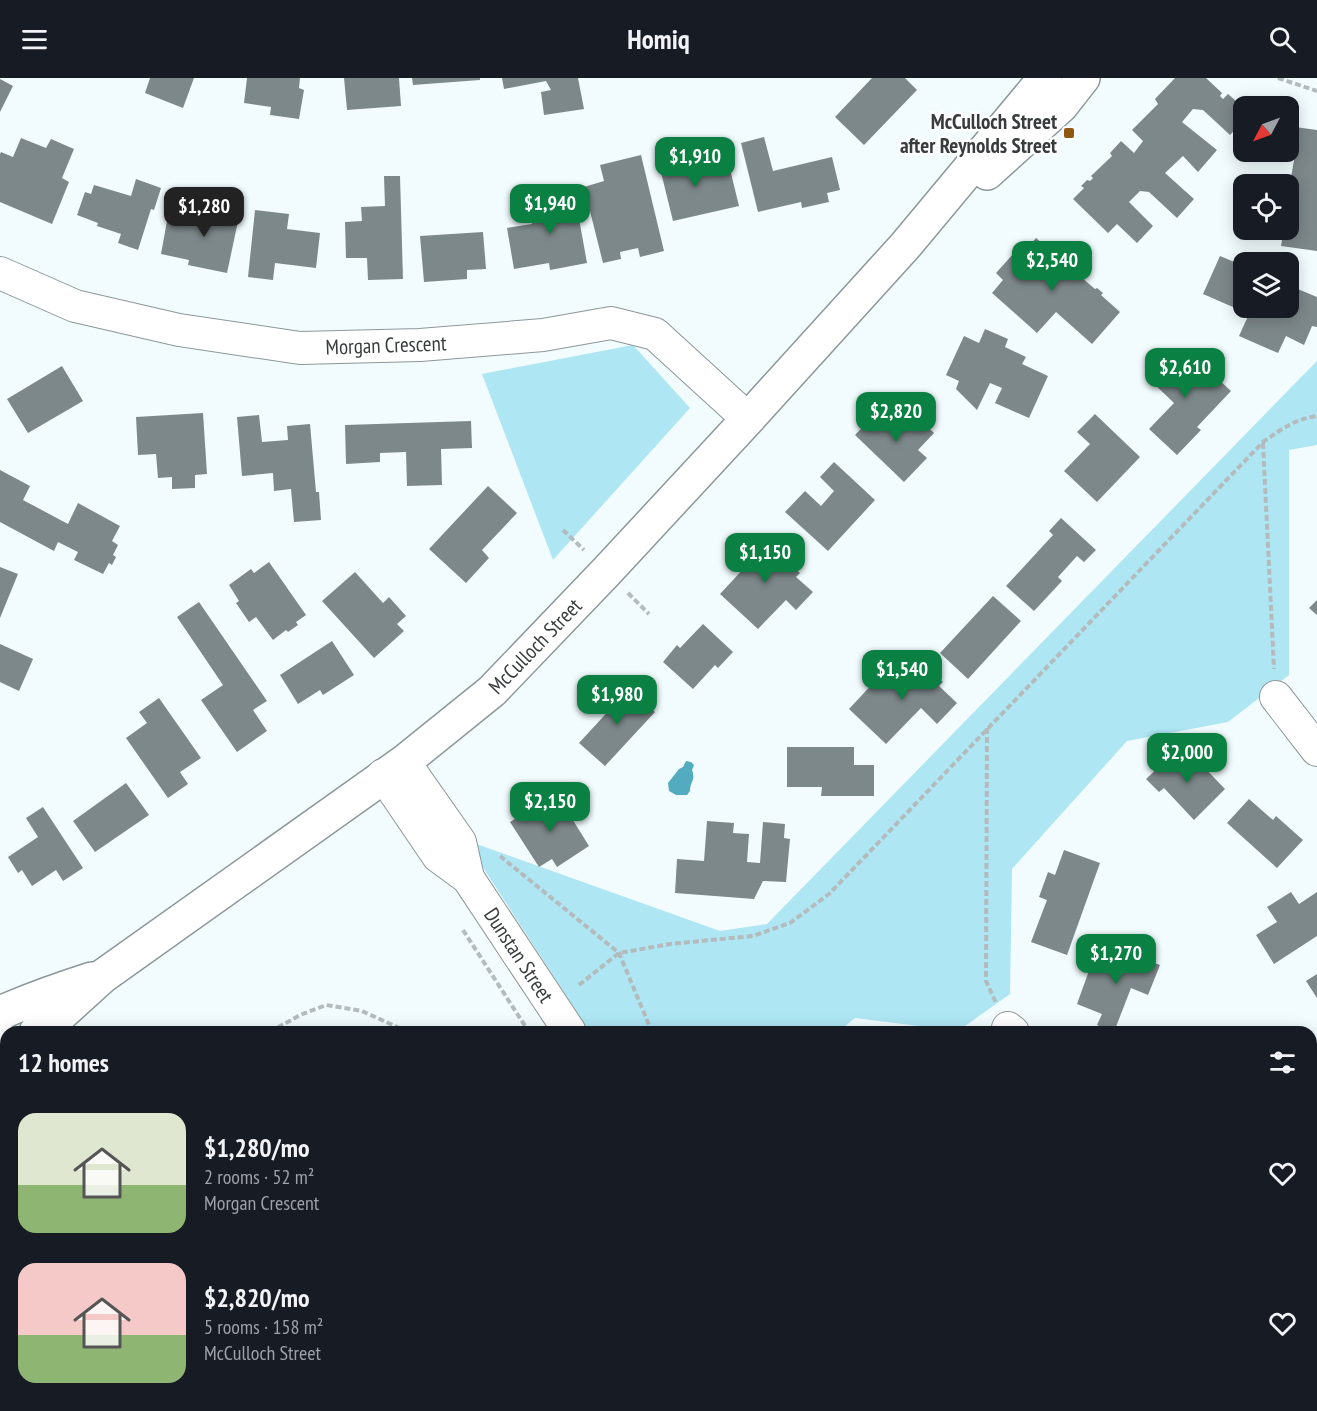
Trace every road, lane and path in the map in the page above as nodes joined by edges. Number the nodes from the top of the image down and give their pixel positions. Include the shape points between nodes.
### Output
1 (1045, 78) edge
2 (1083, 78) edge
3 (1278, 78) edge
4 (1317, 91) edge
5 (905, 246) junction
6 (0, 273) edge
7 (1317, 416) edge
8 (748, 419) junction
9 (1263, 442) junction
10 (1276, 697) joint
11 (987, 728) junction
12 (1317, 750) edge
13 (394, 769) junction
14 (500, 856) dead end
15 (458, 922) dead end
16 (619, 953) junction
17 (103, 976) junction
18 (579, 985) dead end
19 (0, 1013) edge
20 (47, 1026) edge
21 (281, 1026) edge
22 (395, 1026) edge
23 (526, 1026) edge
24 (566, 1026) edge
25 (649, 1026) edge
26 (1009, 1026) edge

1 - 5 main road, McCulloch Street
2 - 5 main road, McCulloch Street via 1052,116
3 - 4 path
5 - 8 main road, McCulloch Street
6 - 8 street, Morgan Crescent via 75,306 179,330 300,348 420,345 543,335 611,323 656,334
7 - 9 path via 1285,427
8 - 13 main road, McCulloch Street via 492,691
9 - 10 path
9 - 11 path
10 - 12 street
11 - 16 path via 829,894 790,923 753,936
11 - 26 path via 986,981
13 - 17 main road, McCulloch Street
13 - 24 street, Dunstan Street via 438,856 468,878
14 - 16 path
15 - 23 path
16 - 18 path
16 - 25 path
17 - 19 main road, McCulloch Street
17 - 20 main road, McCulloch Street
21 - 22 path via 326,1005 362,1011

